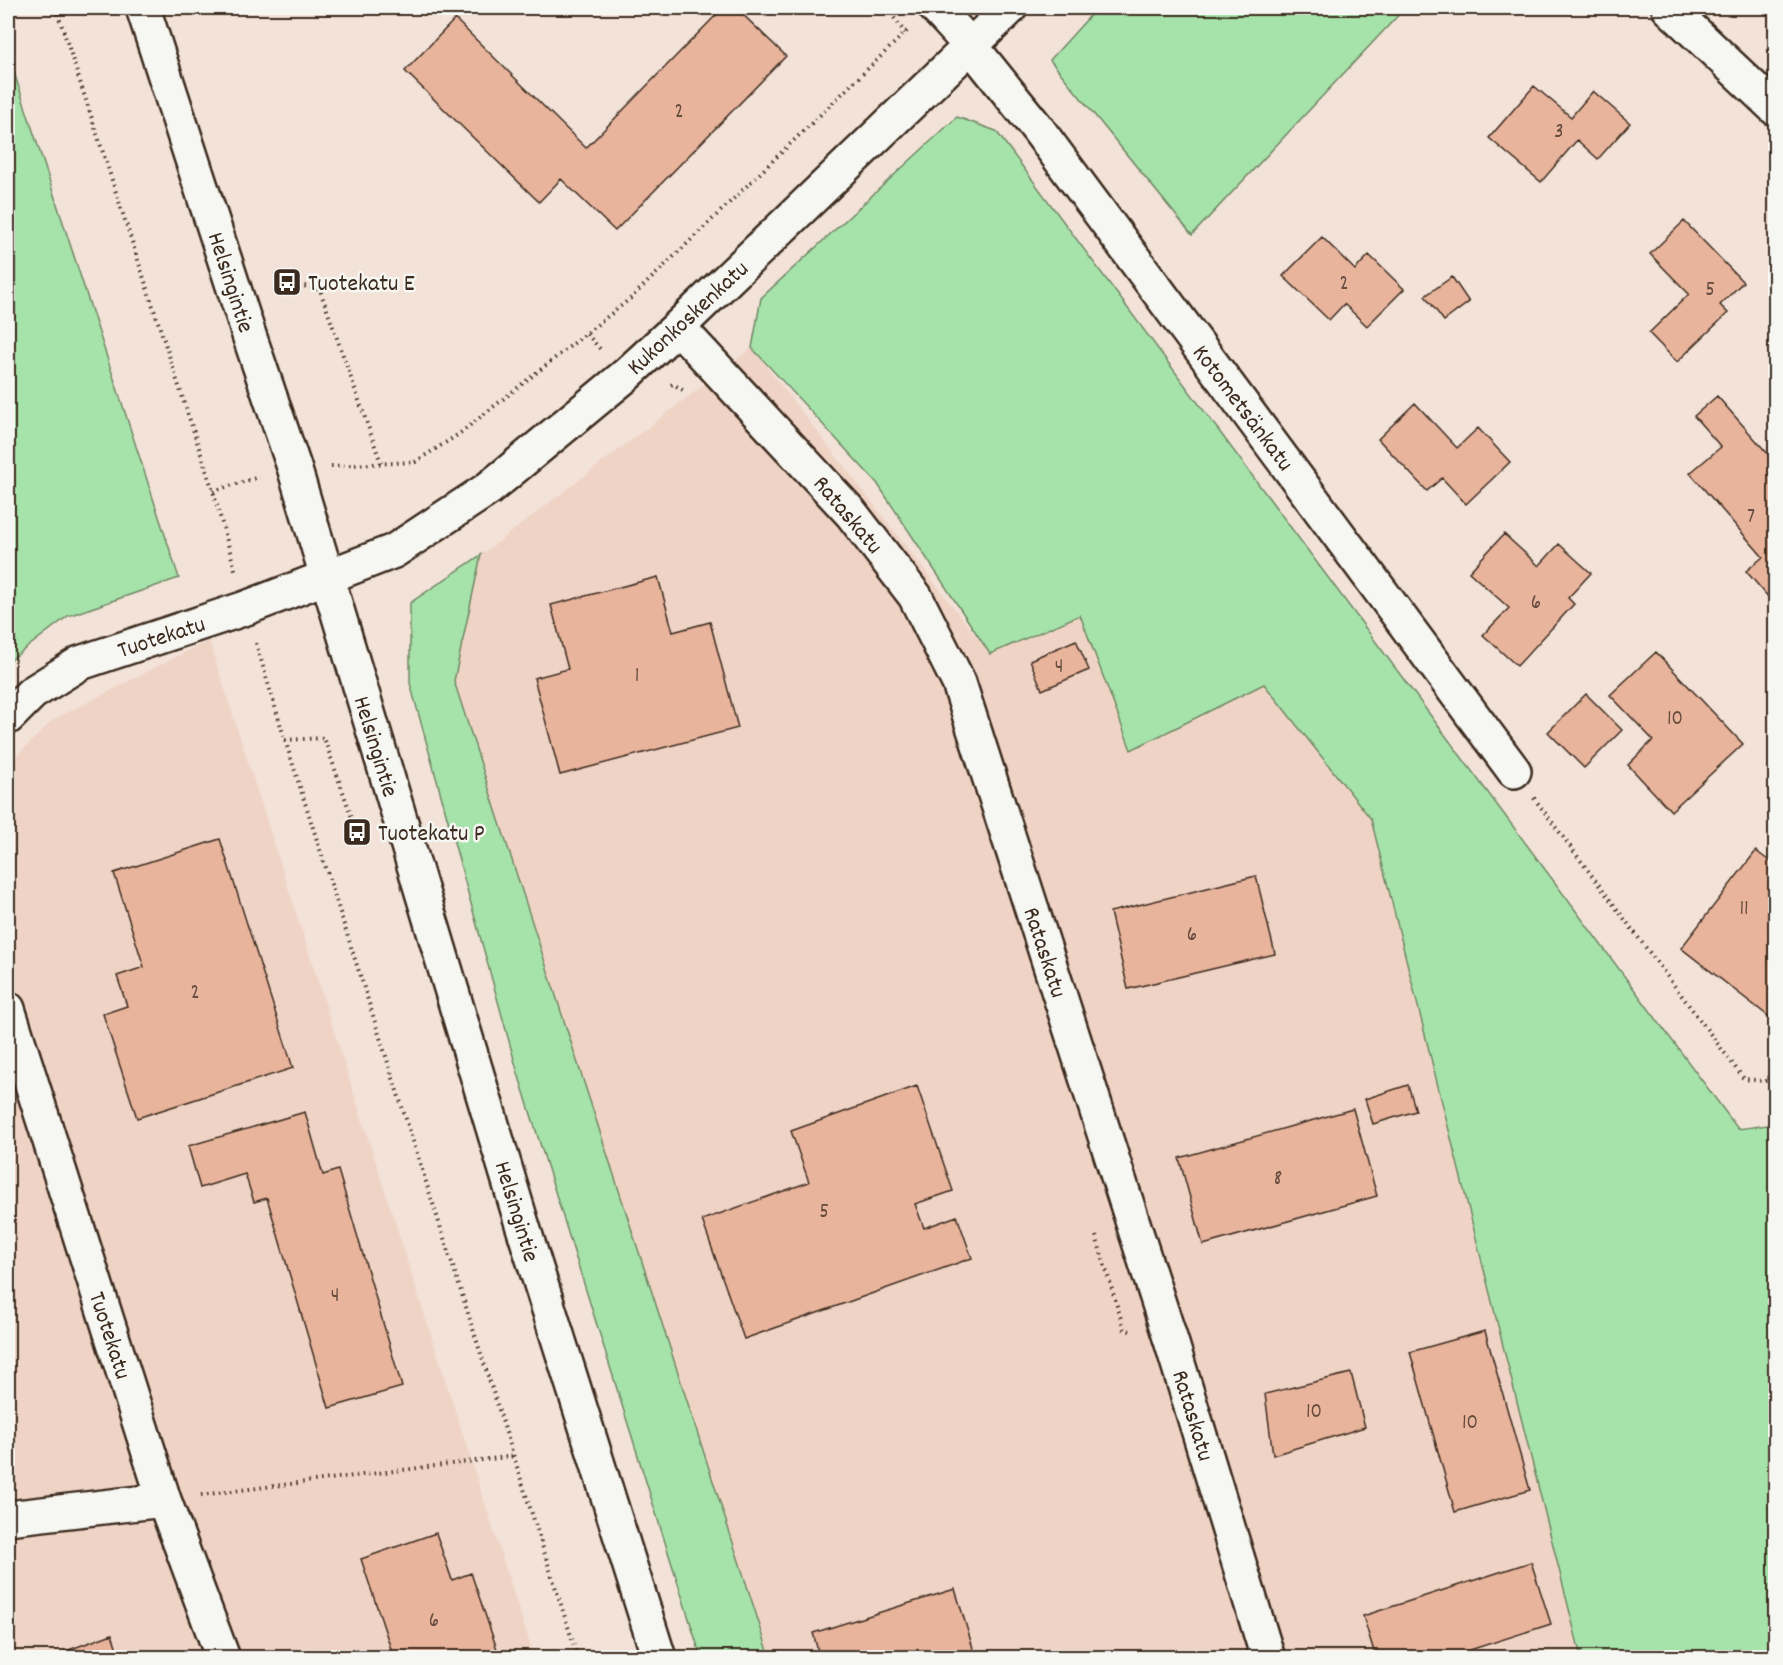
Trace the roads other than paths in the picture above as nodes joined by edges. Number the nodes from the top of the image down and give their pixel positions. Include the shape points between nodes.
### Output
1 (143, 8) edge
2 (1010, 8) edge
3 (1669, 8) edge
4 (925, 16) edge
5 (971, 46) junction
6 (1776, 109) edge
7 (678, 327) junction
8 (327, 578) junction
9 (8, 717) edge
10 (1514, 771) road end
11 (8, 1009) edge
12 (164, 1500) junction
13 (8, 1518) edge
14 (223, 1658) edge
15 (659, 1658) edge
16 (1268, 1658) edge

1 - 8 street, Helsingintie
2 - 5 street, Kukonkoskenkatu
3 - 6 street
4 - 5 street, Kotometsänkatu
5 - 7 street, Kukonkoskenkatu
5 - 10 street, Kotometsänkatu via 1044,137
7 - 8 street, Kukonkoskenkatu via 488,489 394,551
7 - 16 street, Rataskatu via 851,513 915,596 959,683 1172,1344
8 - 9 street, Tuotekatu via 80,663 32,693
8 - 15 street, Helsingintie via 522,1224
11 - 12 street, Tuotekatu
12 - 13 street
12 - 14 street, Tuotekatu

